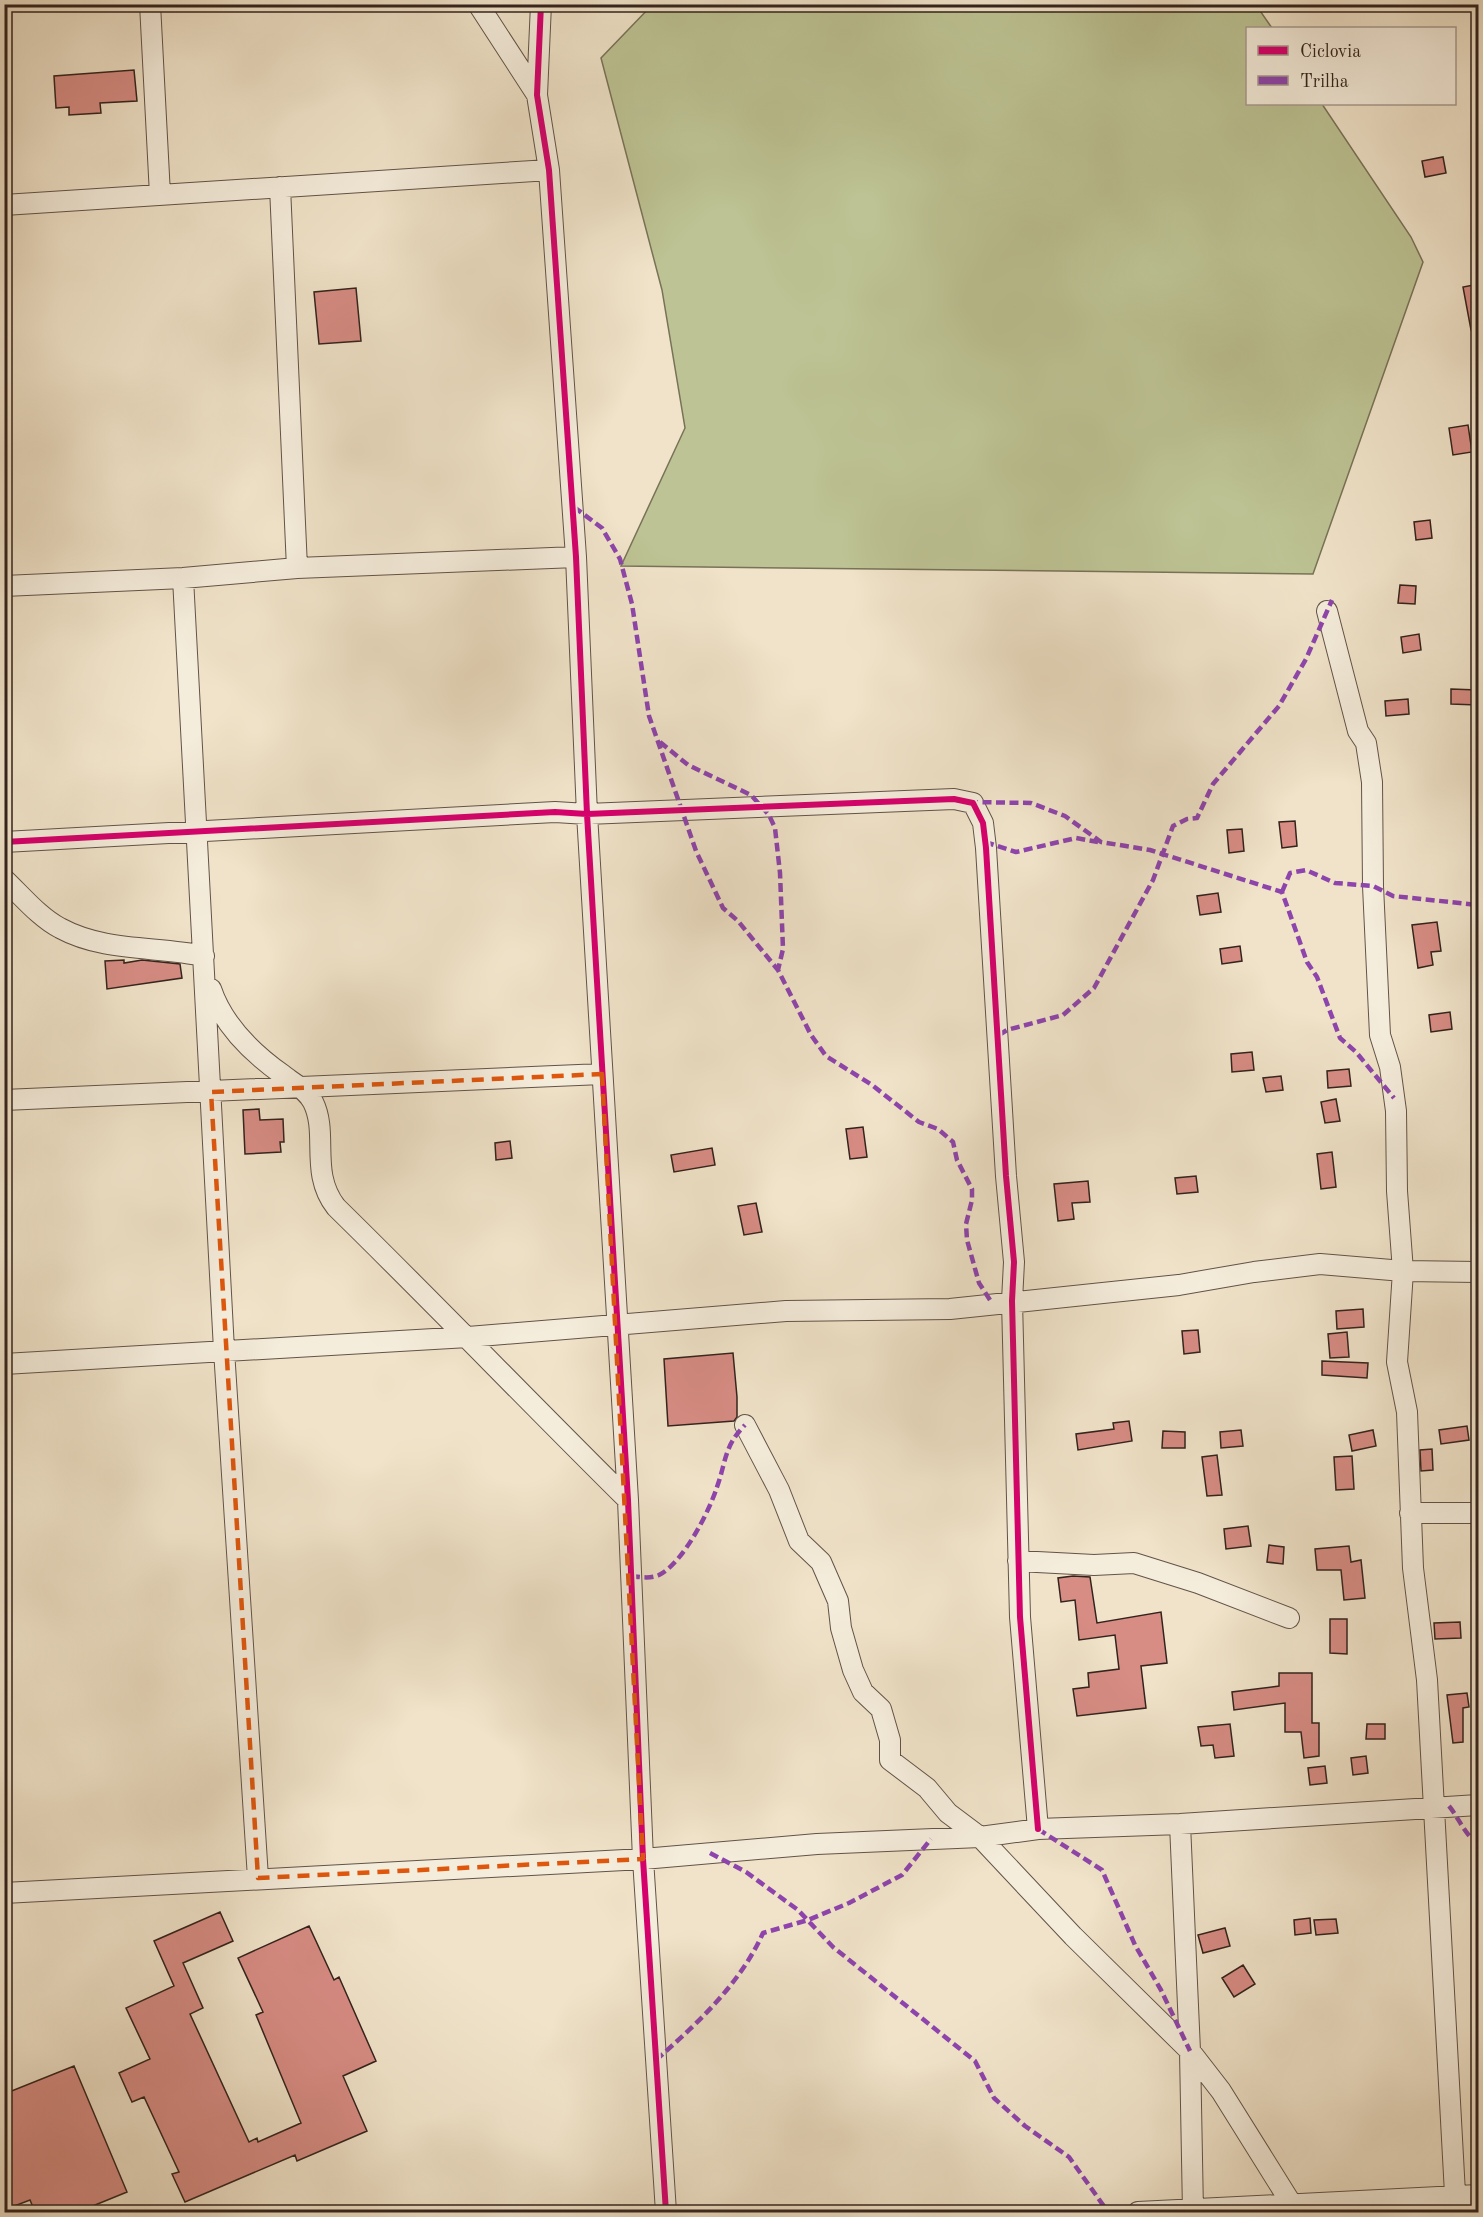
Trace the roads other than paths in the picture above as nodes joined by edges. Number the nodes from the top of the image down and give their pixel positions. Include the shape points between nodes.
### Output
1 (150, 4) edge
2 (478, 4) edge
3 (541, 4) edge
4 (537, 95) junction
5 (549, 170) junction
6 (280, 188) junction
7 (160, 195) junction
8 (4, 205) edge
9 (576, 557) junction
10 (297, 568) junction
11 (183, 578) junction
12 (4, 586) edge
13 (1327, 611) dead end
14 (587, 814) junction
15 (196, 833) junction
16 (4, 842) edge
17 (4, 879) edge
18 (205, 964) junction
19 (602, 1074) junction
20 (302, 1087) junction
21 (211, 1092) junction
22 (4, 1100) edge
23 (1403, 1271) junction
24 (1479, 1272) edge
25 (1012, 1301) junction
26 (619, 1325) junction
27 (468, 1337) junction
28 (224, 1350) junction
29 (4, 1364) edge
30 (745, 1425) dead end
31 (628, 1500) junction
32 (1410, 1513) junction
33 (1479, 1513) edge
34 (1018, 1561) junction
35 (1289, 1618) dead end
36 (1479, 1805) edge
37 (1432, 1807) junction
38 (1180, 1824) junction
39 (1038, 1829) junction
40 (980, 1837) junction
41 (643, 1859) junction
42 (258, 1878) junction
43 (4, 1893) edge
44 (1190, 2051) junction
45 (1479, 2195) edge
46 (1291, 2203) junction
47 (1456, 2205) edge
48 (1333, 2207) edge
49 (1193, 2211) edge
50 (666, 2212) edge
51 (1138, 2212) edge

1 - 7 street
2 - 4 street
3 - 4 street
4 - 5 street
5 - 6 street
5 - 9 street
6 - 7 street
6 - 10 street
7 - 8 street
9 - 10 street
9 - 14 street
10 - 11 street
11 - 12 street
11 - 15 street
13 - 23 street via 1358,731 1366,743 1372,782 1377,992 1380,1035 1390,1067 1396,1111
14 - 15 street via 555,812
14 - 19 street
14 - 25 street via 843,802 954,799 973,803 983,823 986,848 1005,1176 1014,1262
15 - 16 street
15 - 18 street
17 - 18 street via 58,927 83,938 119,946 178,950
18 - 20 street via 216,1006 234,1033 282,1075
18 - 21 street
19 - 20 street
19 - 26 street
20 - 21 street
20 - 27 street via 314,1103 325,1193
21 - 22 street
21 - 28 street
23 - 24 street
23 - 25 street via 1320,1264 1179,1285
23 - 32 street via 1397,1362 1407,1412
25 - 26 street via 950,1309 786,1311
25 - 34 street
26 - 27 street
26 - 31 street
27 - 28 street
27 - 31 street
28 - 29 street
28 - 42 street
30 - 40 street via 779,1490 799,1541 821,1562 838,1601 853,1670 862,1692 881,1709 890,1740 890,1760
31 - 41 street
32 - 33 street
32 - 37 street via 1427,1680
34 - 35 street via 1134,1563
34 - 39 street
36 - 37 street
37 - 38 street
37 - 47 street
38 - 39 street
38 - 44 street
39 - 40 street
40 - 41 street via 817,1844
40 - 44 street
41 - 42 street
41 - 50 street
42 - 43 street
44 - 46 street via 1221,2091
44 - 49 street
45 - 47 street
46 - 48 street
46 - 49 street
47 - 48 street
49 - 51 street

